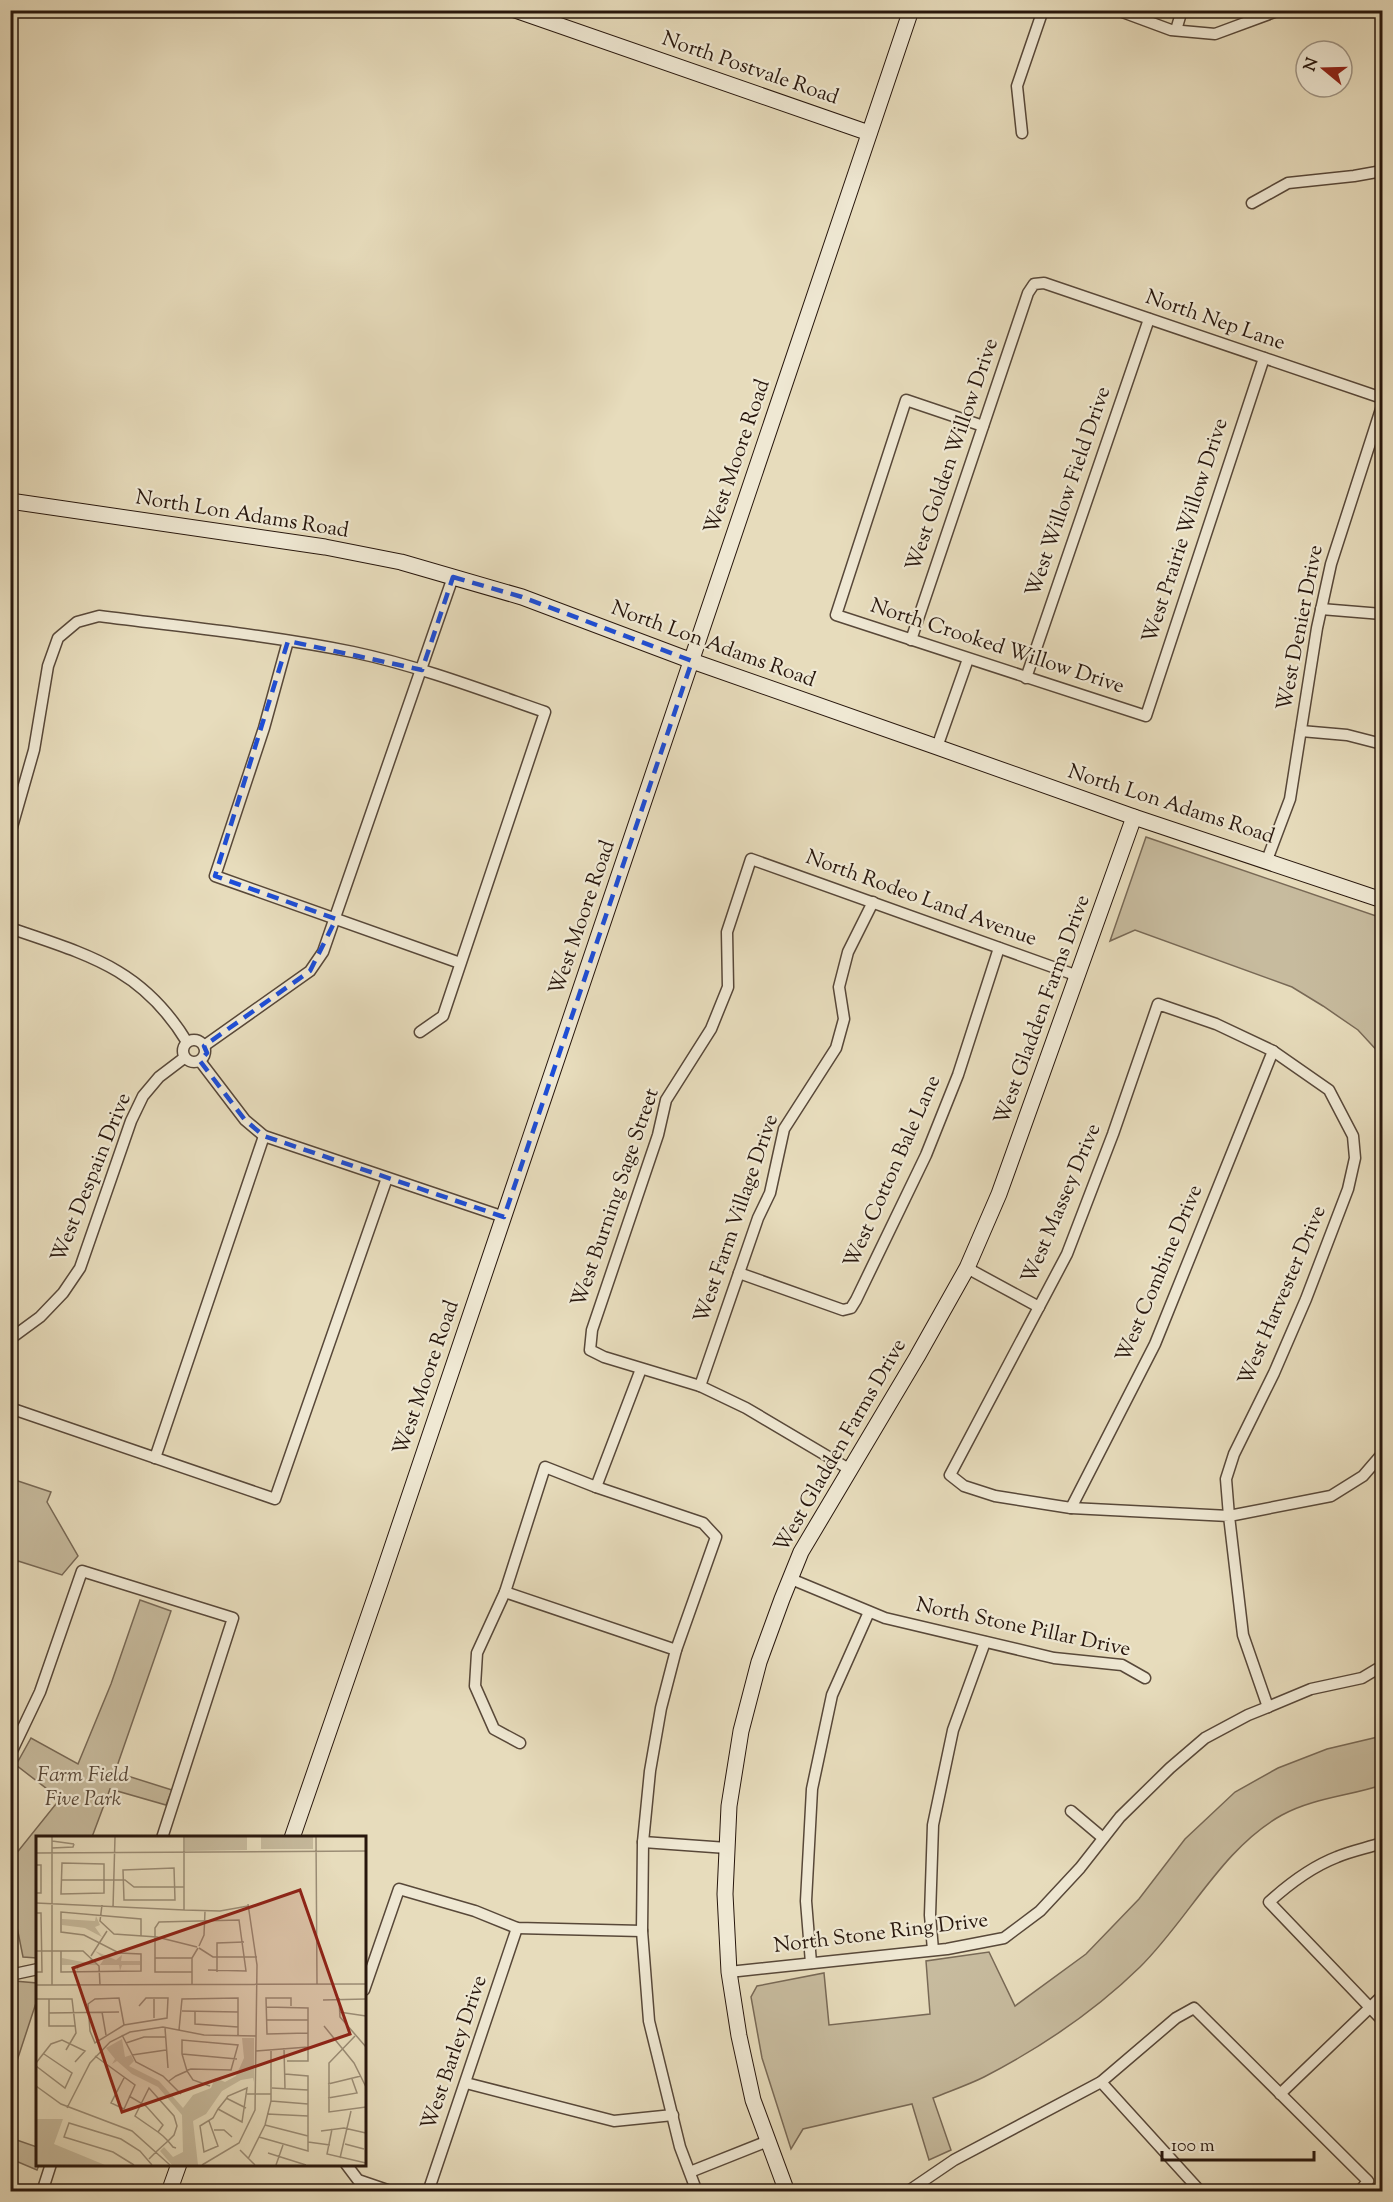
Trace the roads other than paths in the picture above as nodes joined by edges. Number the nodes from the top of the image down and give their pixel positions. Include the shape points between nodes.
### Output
1 (515, 10) edge
2 (911, 10) edge
3 (1043, 10) edge
4 (1117, 10) edge
5 (1182, 10) edge
6 (1280, 10) edge
7 (1176, 30) junction
8 (869, 133) junction
9 (1022, 133) dead end
10 (1383, 171) edge
11 (1252, 203) dead end
12 (1034, 284) joint
13 (1149, 319) junction
14 (1264, 358) junction
15 (1383, 398) edge
16 (1383, 406) edge
17 (983, 426) junction
18 (10, 501) edge
19 (453, 577) junction
20 (1321, 609) junction
21 (1383, 614) edge
22 (911, 640) junction
23 (288, 641) junction
24 (968, 659) junction
25 (692, 661) junction
26 (422, 670) junction
27 (1026, 678) junction
28 (1146, 716) joint
29 (1301, 731) junction
30 (1383, 744) edge
31 (937, 747) junction
32 (1134, 817) junction
33 (10, 834) edge
34 (751, 859) joint
35 (1267, 860) junction
36 (1383, 900) edge
37 (873, 902) junction
38 (336, 919) junction
39 (10, 928) edge
40 (999, 948) junction
41 (460, 963) junction
42 (1078, 976) junction
43 (1158, 1004) joint
44 (420, 1032) dead end
45 (187, 1042) junction
46 (204, 1046) junction
47 (1273, 1051) junction
48 (184, 1058) junction
49 (200, 1061) junction
50 (264, 1136) junction
51 (387, 1178) junction
52 (504, 1217) junction
53 (967, 1268) junction
54 (738, 1274) junction
55 (1039, 1307) junction
56 (10, 1339) edge
57 (641, 1369) junction
58 (700, 1386) junction
59 (10, 1408) edge
60 (1383, 1454) edge
61 (155, 1458) junction
62 (849, 1469) junction
63 (596, 1487) junction
64 (1071, 1508) junction
65 (1229, 1516) junction
66 (791, 1579) junction
67 (505, 1592) junction
68 (869, 1612) junction
69 (985, 1642) junction
70 (676, 1650) junction
71 (1383, 1666) edge
72 (1145, 1678) dead end
73 (1268, 1707) junction
74 (520, 1743) dead end
75 (10, 1755) edge
76 (1071, 1811) dead end
77 (163, 1836) edge
78 (293, 1836) edge
79 (1103, 1838) junction
80 (643, 1842) junction
81 (1383, 1844) edge
82 (727, 1848) junction
83 (517, 1928) junction
84 (642, 1931) junction
85 (933, 1950) junction
86 (811, 1963) junction
87 (36, 1969) edge
88 (729, 1972) junction
89 (10, 1975) edge
90 (366, 1984) edge
91 (1383, 1996) edge
92 (1370, 2007) junction
93 (1383, 2020) edge
94 (1101, 2082) junction
95 (466, 2083) junction
96 (1280, 2094) junction
97 (673, 2115) junction
98 (768, 2141) junction
99 (50, 2166) edge
100 (178, 2166) edge
101 (348, 2166) edge
102 (690, 2172) junction
103 (42, 2192) edge
104 (170, 2192) edge
105 (393, 2192) edge
106 (428, 2192) edge
107 (697, 2192) edge
108 (787, 2192) edge
109 (907, 2192) edge
110 (1201, 2192) edge
111 (1359, 2192) edge

1 - 8 street, North Postvale Road
2 - 8 street, West Moore Road
3 - 9 street via 1017,86
4 - 7 street
5 - 7 street
6 - 7 street via 1215,34
8 - 25 street, West Moore Road
10 - 11 street via 1288,183
12 - 13 street, North Nep Lane via 1044,283
12 - 17 street, West Golden Willow Drive
13 - 14 street, North Nep Lane
13 - 27 street, West Willow Field Drive
14 - 15 street, North Nep Lane
14 - 28 street, West Prairie Willow Drive
16 - 20 street, West Denier Drive via 1331,564
17 - 22 street, West Golden Willow Drive
17 - 22 street, North Crooked Willow Drive via 906,400 836,615
18 - 19 street, North Lon Adams Road via 325,547
19 - 25 street, North Lon Adams Road via 522,597
19 - 26 street
20 - 21 street
20 - 29 street, West Denier Drive
22 - 24 street, North Crooked Willow Drive
23 - 26 street via 354,652
23 - 33 street via 99,616 77,622 58,638 48,666 34,750
23 - 38 street via 215,876
24 - 27 street, North Crooked Willow Drive
24 - 31 street
25 - 31 street, North Lon Adams Road
25 - 52 street, West Moore Road
26 - 38 street
26 - 41 street via 545,712
27 - 28 street, North Crooked Willow Drive
29 - 30 street via 1347,735
29 - 35 street, West Denier Drive via 1290,799
31 - 32 street, North Lon Adams Road
32 - 35 street, North Lon Adams Road
32 - 42 street, West Gladden Farms Drive
34 - 37 street, North Rodeo Land Avenue
34 - 57 street, West Burning Sage Street via 727,932 728,987 711,1029 666,1100 658,1135 592,1330 590,1350
35 - 36 street, North Lon Adams Road
37 - 40 street, North Rodeo Land Avenue
37 - 54 street, West Farm Village Drive via 848,952 839,987 844,1019 836,1048 784,1129 770,1193
38 - 41 street
38 - 46 street via 323,952 310,971
39 - 45 street via 102,962 138,984 159,1004
40 - 42 street, North Rodeo Land Avenue
40 - 54 street, West Cotton Bale Lane via 958,1075 926,1155 851,1308 843,1310
41 - 44 street via 442,1016
42 - 53 street, West Gladden Farms Drive via 999,1194
43 - 47 street, West Harvester Drive via 1216,1024
43 - 55 street, West Massey Drive via 1067,1254
45 - 46 street via 194,1040
45 - 48 street
46 - 49 street
47 - 64 street, West Combine Drive via 1155,1344
47 - 65 street, West Harvester Drive via 1329,1090 1353,1136 1355,1158 1348,1189 1306,1299 1234,1454 1226,1479
48 - 49 street
48 - 56 street, West Despain Drive via 159,1077 143,1096 80,1268 40,1317
49 - 50 street via 245,1120
50 - 51 street
50 - 61 street
51 - 52 street
51 - 61 street via 275,1499
52 - 78 street, West Moore Road
53 - 55 street
53 - 62 street, West Gladden Farms Drive
54 - 58 street, West Farm Village Drive
55 - 64 street, West Massey Drive via 950,1475 964,1486 995,1496
57 - 58 street
57 - 63 street
58 - 62 street via 746,1408
59 - 61 street
60 - 65 street via 1364,1476 1331,1496
62 - 66 street, West Gladden Farms Drive via 801,1552
63 - 67 street via 545,1467
63 - 70 street via 703,1523 716,1537
64 - 65 street
65 - 73 street, West Harvester Drive via 1244,1635
66 - 68 street, North Stone Pillar Drive
66 - 82 street, West Gladden Farms Drive via 759,1662 741,1731 729,1806
67 - 70 street
67 - 74 street via 477,1653 475,1686 494,1729
68 - 69 street, North Stone Pillar Drive
68 - 86 street via 831,1695 812,1788 806,1901
69 - 72 street, North Stone Pillar Drive via 1054,1658 1122,1665
69 - 85 street via 953,1730 933,1825
70 - 80 street via 650,1771
71 - 73 street, North Stone Ring Drive via 1362,1678 1311,1689
73 - 79 street, North Stone Ring Drive via 1205,1738 1120,1817
75 - 77 street via 40,1692 82,1571 234,1618
76 - 79 street
79 - 85 street, North Stone Ring Drive via 1040,1911 1004,1938
80 - 82 street
80 - 84 street
81 - 92 street via 1321,1864 1269,1902
82 - 88 street, West Gladden Farms Drive
83 - 84 street
83 - 90 street via 399,1889
83 - 95 street, West Barley Drive
84 - 97 street via 649,2021
85 - 86 street, North Stone Ring Drive
86 - 88 street, North Stone Ring Drive
87 - 89 street
88 - 98 street, West Gladden Farms Drive via 753,2100
91 - 92 street
92 - 93 street
92 - 96 street
94 - 96 street via 1176,2018 1194,2008
94 - 109 street via 954,2160
94 - 110 street
95 - 97 street via 614,2121
95 - 106 street, West Barley Drive
96 - 111 street via 1368,2181
97 - 102 street
98 - 102 street
98 - 108 street, West Gladden Farms Drive
99 - 103 street
100 - 104 street
101 - 105 street via 358,2180
102 - 107 street

